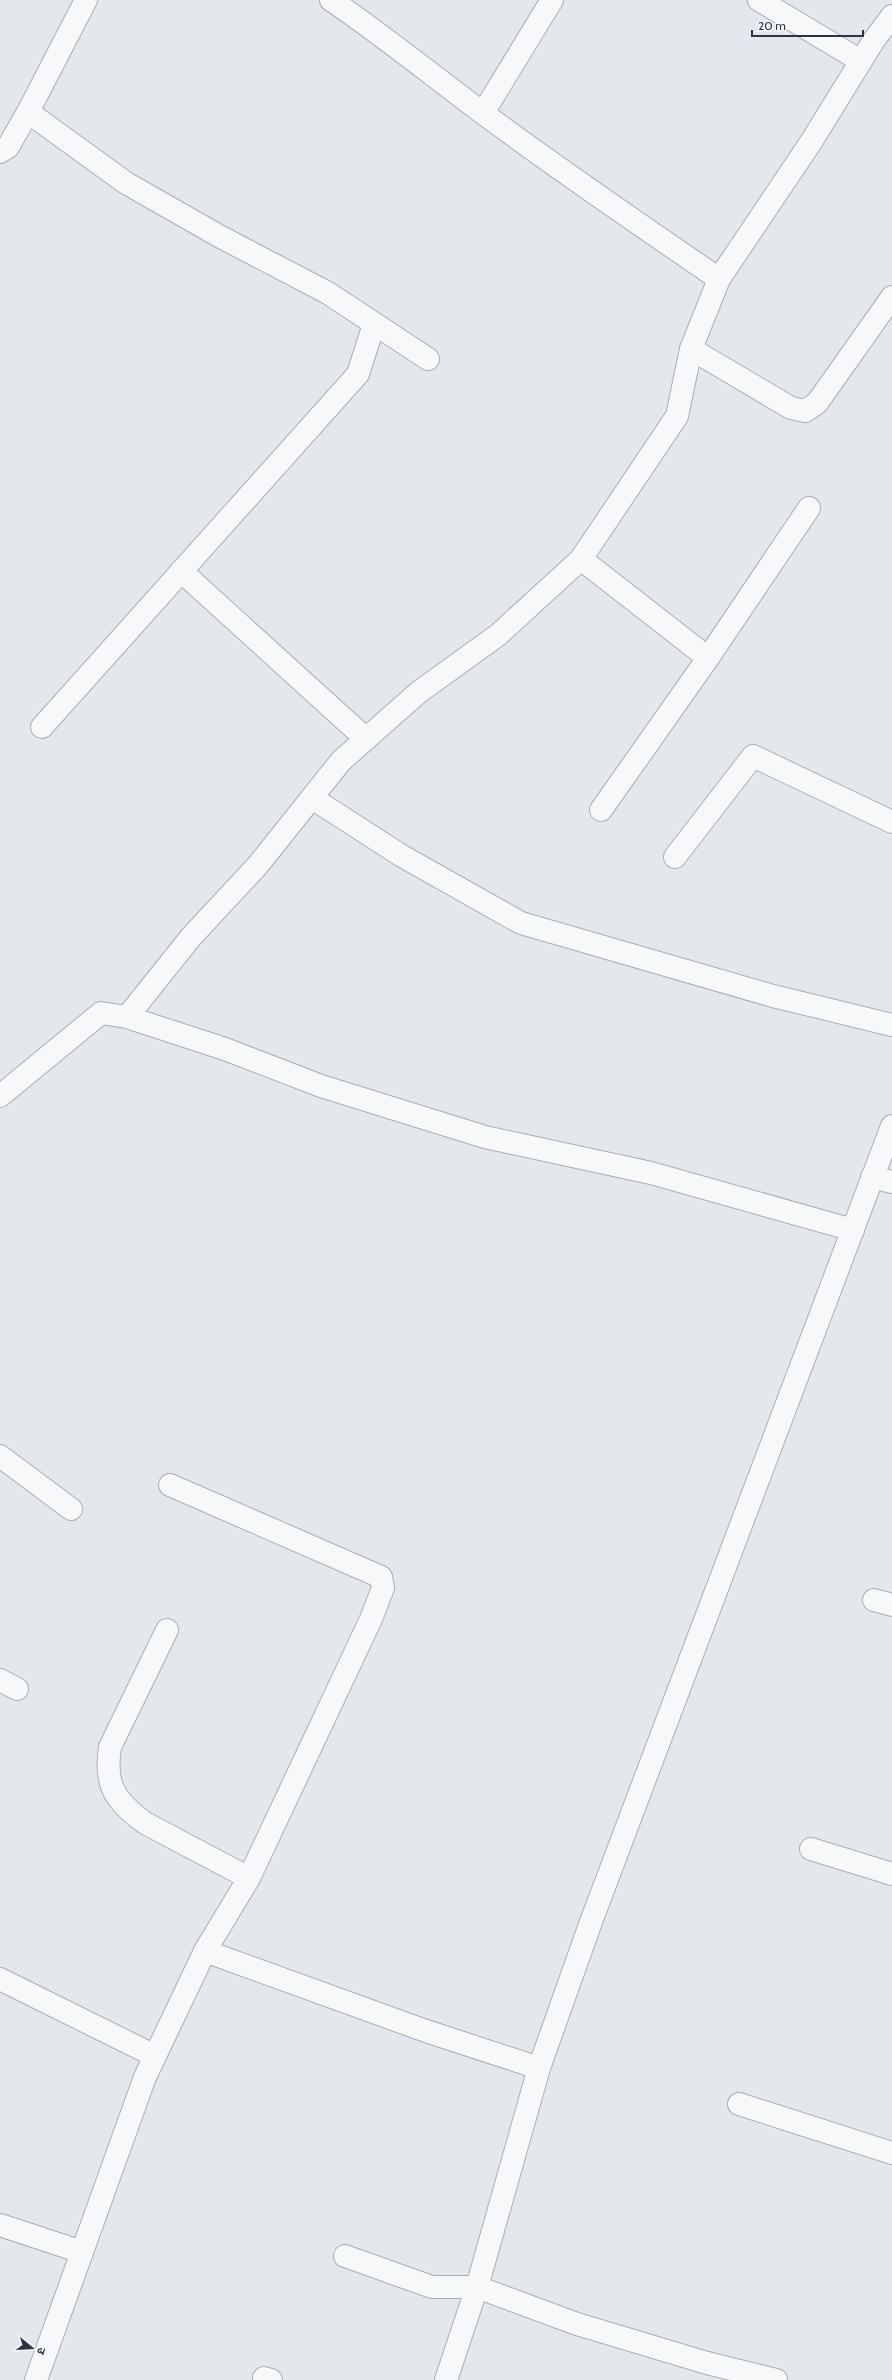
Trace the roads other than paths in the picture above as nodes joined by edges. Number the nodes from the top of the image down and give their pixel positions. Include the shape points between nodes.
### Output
1 (86, 0) edge
2 (331, 0) edge
3 (552, 0) edge
4 (759, 0) edge
5 (892, 16) edge
6 (861, 61) junction
7 (28, 112) junction
8 (483, 114) junction
9 (0, 152) edge
10 (719, 279) junction
11 (892, 297) edge
12 (374, 324) junction
13 (691, 349) junction
14 (428, 359) dead end
15 (809, 508) dead end
16 (581, 559) junction
17 (181, 571) junction
18 (708, 658) junction
19 (42, 727) dead end
20 (366, 740) junction
21 (312, 798) junction
22 (601, 810) dead end
23 (892, 822) edge
24 (675, 857) dead end
25 (127, 1017) junction
26 (892, 1025) edge
27 (0, 1096) edge
28 (892, 1126) edge
29 (882, 1180) edge
30 (853, 1230) junction
31 (0, 1456) edge
32 (170, 1485) dead end
33 (71, 1509) dead end
34 (167, 1630) dead end
35 (811, 1849) dead end
36 (892, 1874) edge
37 (248, 1878) junction
38 (205, 1951) junction
39 (0, 1979) edge
40 (155, 2056) junction
41 (539, 2068) junction
42 (739, 2104) dead end
43 (892, 2153) edge
44 (0, 2224) edge
45 (82, 2252) junction
46 (345, 2256) dead end
47 (477, 2287) junction
48 (36, 2380) edge
49 (446, 2380) edge
50 (776, 2380) edge

1 - 7 street
2 - 8 street via 382,35
3 - 8 street
4 - 6 street
5 - 6 street
6 - 10 street via 811,142
7 - 9 street via 8,147
7 - 12 street via 126,183 219,236 328,293
8 - 10 street
10 - 13 street
11 - 13 street via 817,403 804,411 791,408
12 - 14 street
12 - 17 street via 358,374
13 - 16 street via 677,416
15 - 18 street
16 - 18 street
16 - 20 street via 498,635 419,692
17 - 19 street
17 - 20 street
18 - 22 street
20 - 21 street via 341,761
21 - 25 street via 258,865 191,937
21 - 26 street via 402,856 521,923 774,996
23 - 24 street via 753,756
25 - 27 street via 101,1013
25 - 30 street via 225,1049 321,1086 485,1137 651,1173
28 - 29 street
29 - 30 street
30 - 41 street via 592,1919
31 - 33 street
32 - 37 street via 381,1577 383,1588 371,1619
34 - 37 street via 110,1747 108,1780 124,1806 144,1823
35 - 36 street
37 - 38 street
38 - 40 street
38 - 41 street via 426,2032
39 - 40 street
40 - 45 street via 145,2076
41 - 47 street
42 - 43 street
44 - 45 street
45 - 48 street
46 - 47 street via 432,2286
47 - 49 street
47 - 50 street via 577,2324 708,2363

